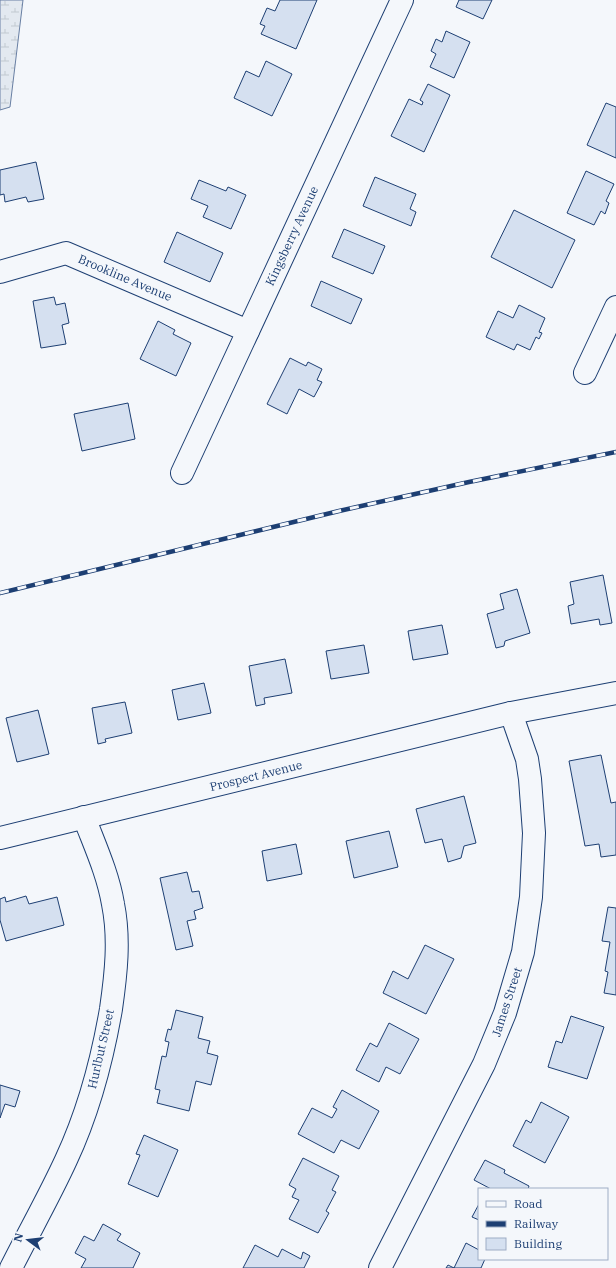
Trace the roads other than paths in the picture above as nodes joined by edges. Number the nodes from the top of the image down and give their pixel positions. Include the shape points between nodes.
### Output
1 (402, 0) edge
2 (0, 272) edge
3 (616, 307) edge
4 (248, 331) junction
5 (585, 373) dead end
6 (182, 473) dead end
7 (616, 693) edge
8 (511, 713) junction
9 (84, 818) junction
10 (0, 838) edge
11 (11, 1268) edge
12 (380, 1268) edge

1 - 4 street, Kingsberry Avenue
2 - 4 street, Brookline Avenue via 66,253
3 - 5 street
4 - 6 street, Kingsberry Avenue
7 - 8 street, Prospect Avenue
8 - 9 street, Prospect Avenue
8 - 12 street, James Street via 528,759 534,833 531,898 522,952 505,1013 484,1064
9 - 10 street, Prospect Avenue
9 - 11 street, Hurlbut Street via 104,870 113,904 117,939 115,981 105,1042 89,1102 67,1159

